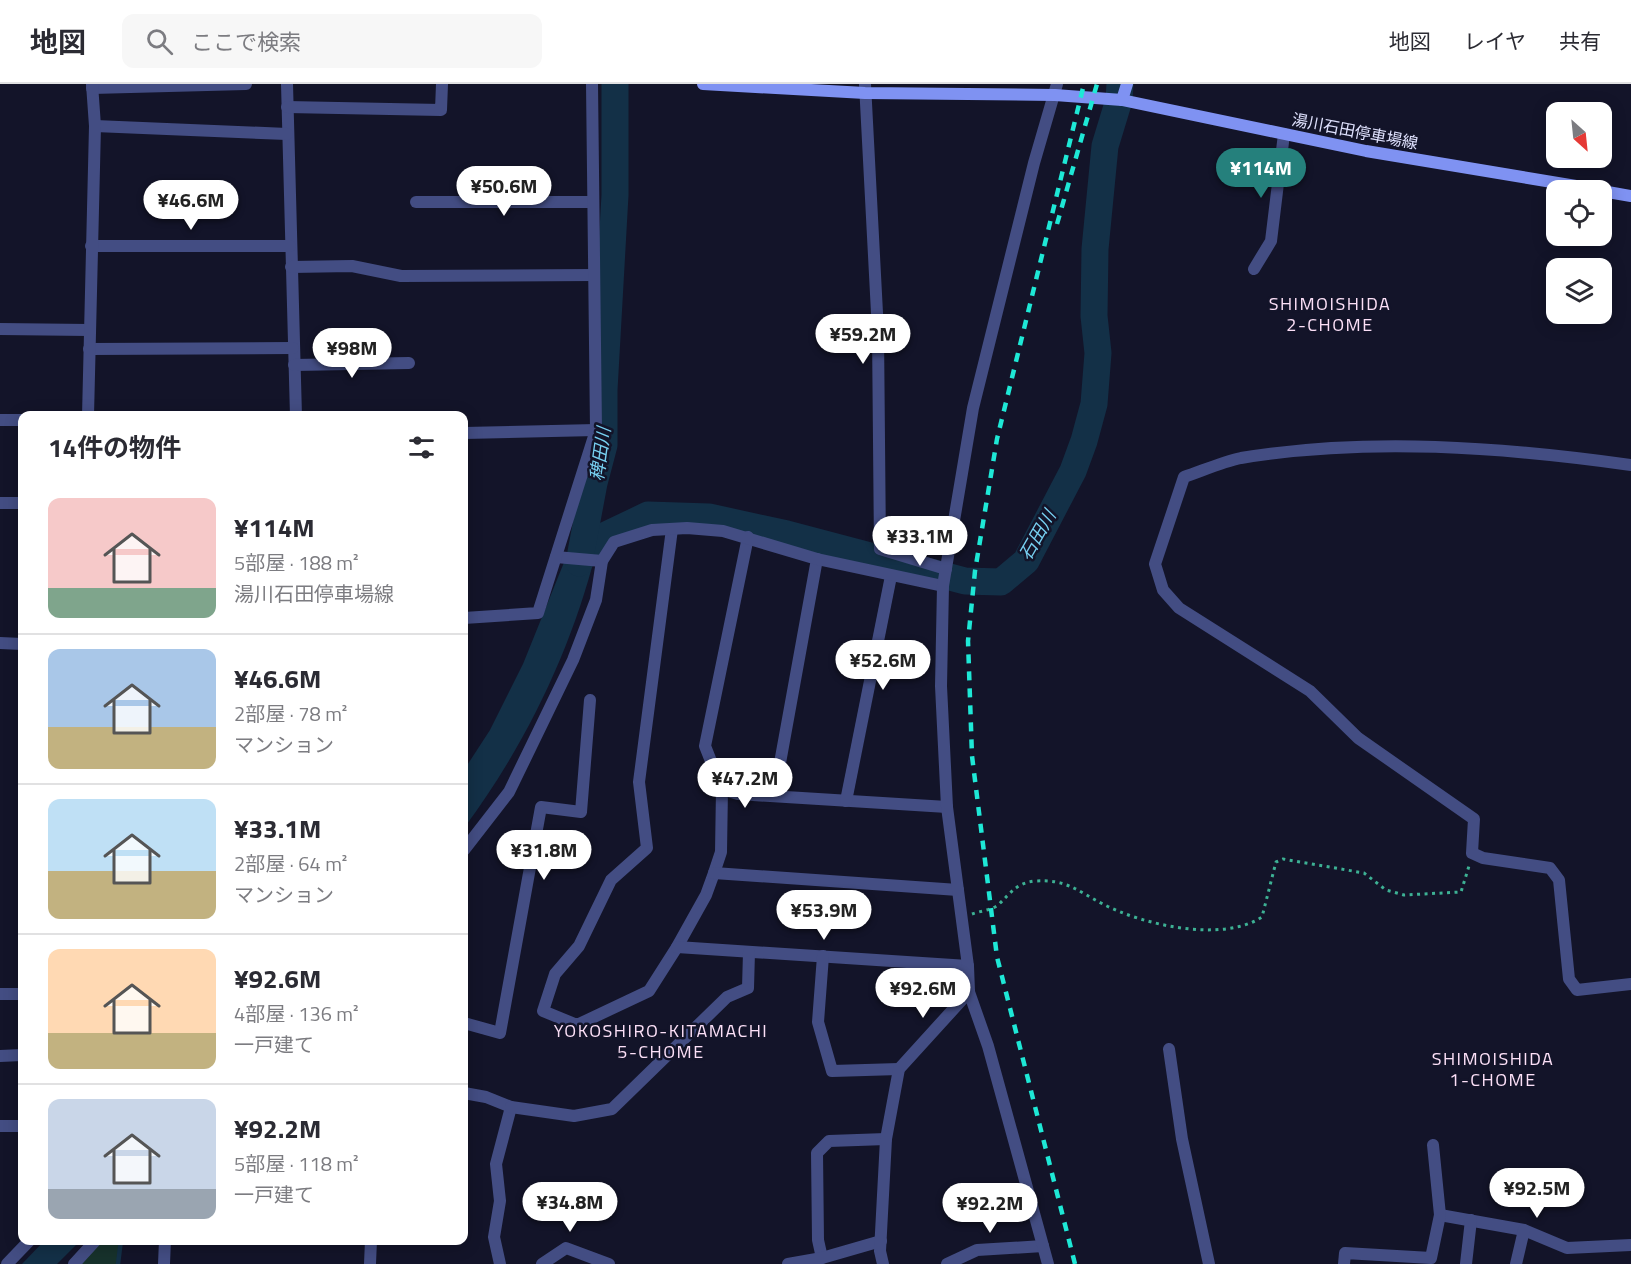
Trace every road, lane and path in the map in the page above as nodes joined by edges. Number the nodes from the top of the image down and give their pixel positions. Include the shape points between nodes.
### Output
1 (246, 84) edge
2 (287, 84) edge
3 (442, 84) edge
4 (592, 84) edge
5 (703, 84) edge
6 (1127, 84) edge
7 (92, 86) edge
8 (865, 89) edge
9 (1056, 90) edge
10 (1122, 100) junction
11 (287, 107) junction
12 (95, 126) junction
13 (287, 134) junction
14 (1284, 134) junction
15 (1546, 181) edge
16 (1612, 193) edge
17 (1631, 196) edge
18 (416, 202) dead end
19 (593, 202) junction
20 (92, 246) junction
21 (290, 246) junction
22 (291, 267) junction
23 (1254, 269) dead end
24 (594, 275) junction
25 (0, 329) edge
26 (89, 330) junction
27 (293, 348) junction
28 (89, 349) junction
29 (409, 363) dead end
30 (294, 365) junction
31 (88, 411) edge
32 (296, 411) edge
33 (0, 420) edge
34 (18, 420) edge
35 (596, 430) junction
36 (468, 433) edge
37 (1631, 465) edge
38 (0, 503) edge
39 (18, 503) edge
40 (672, 529) junction
41 (748, 537) junction
42 (556, 557) junction
43 (818, 559) junction
44 (602, 561) junction
45 (946, 569) junction
46 (891, 576) junction
47 (943, 586) junction
48 (468, 618) edge
49 (0, 643) edge
50 (18, 644) edge
51 (590, 700) dead end
52 (722, 789) junction
53 (774, 796) junction
54 (846, 801) junction
55 (947, 807) junction
56 (468, 845) edge
57 (1472, 853) junction
58 (714, 873) junction
59 (958, 890) junction
60 (962, 917) junction
61 (677, 947) junction
62 (749, 952) junction
63 (823, 956) junction
64 (968, 966) junction
65 (1631, 984) edge
66 (969, 992) junction
67 (0, 994) edge
68 (18, 994) edge
69 (468, 1024) edge
70 (1169, 1049) dead end
71 (18, 1055) edge
72 (0, 1056) edge
73 (899, 1069) junction
74 (468, 1094) edge
75 (511, 1107) junction
76 (0, 1126) edge
77 (18, 1126) edge
78 (886, 1139) junction
79 (1433, 1145) dead end
80 (1440, 1215) junction
81 (1472, 1220) junction
82 (1524, 1230) junction
83 (881, 1241) junction
84 (25, 1245) edge
85 (91, 1245) edge
86 (165, 1245) edge
87 (371, 1245) edge
88 (1631, 1245) edge
89 (1043, 1246) junction
90 (822, 1258) junction
91 (1392, 1260) edge
92 (7, 1264) edge
93 (74, 1264) edge
94 (164, 1264) edge
95 (370, 1264) edge
96 (500, 1264) edge
97 (542, 1264) edge
98 (609, 1264) edge
99 (788, 1264) edge
100 (883, 1264) edge
101 (947, 1264) edge
102 (1048, 1264) edge
103 (1209, 1264) edge
104 (1344, 1264) edge
105 (1466, 1264) edge
106 (1516, 1264) edge

1 - 7 street
2 - 11 street
3 - 11 street via 441,110
4 - 19 street
5 - 8 main road, 湯川石田停車場線
6 - 10 main road
7 - 12 street
8 - 9 main road, 湯川石田停車場線
8 - 45 street via 878,332 880,549
9 - 10 main road, 湯川石田停車場線
9 - 45 street via 973,408
10 - 14 main road, 湯川石田停車場線
11 - 13 street
12 - 13 street
12 - 20 street
13 - 21 street
14 - 15 main road, 湯川石田停車場線
14 - 23 street via 1271,241
16 - 17 main road, 湯川石田停車場線
18 - 19 street
19 - 24 street
20 - 21 street
20 - 26 street
21 - 22 street
22 - 24 street via 352,266 401,276
22 - 27 street
24 - 35 street
25 - 26 street
26 - 28 street
27 - 28 street
27 - 30 street
28 - 31 street
29 - 30 street
30 - 32 street
33 - 34 street
35 - 36 street
35 - 42 street
37 - 57 street via 1476,450 1362,446 1238,459 1184,477 1155,564 1163,590 1179,608 1310,691 1358,738 1474,819
38 - 39 street
40 - 41 street via 723,531
40 - 44 street via 652,530 614,542
40 - 61 street via 639,782 647,848 611,880 579,946 555,974 543,1011 577,1025 649,991
41 - 43 street
41 - 52 street via 705,746
42 - 44 street
42 - 48 street via 538,613
43 - 46 street
43 - 53 street
44 - 56 street via 596,600 573,660 509,792
45 - 47 street
46 - 47 street
46 - 54 street
47 - 55 street via 941,686
49 - 50 street
51 - 69 street via 581,812 541,807 500,1033
52 - 53 street
52 - 58 street via 721,852
53 - 54 street
54 - 55 street
55 - 59 street
57 - 60 path via 1461,892 1446,894 1404,895 1386,890 1364,873 1283,859 1276,862 1262,917 1229,929 1184,929 1103,904 1071,884 1036,881 1016,885 997,906
57 - 65 street via 1550,868 1559,880 1569,979 1577,990
58 - 59 street
58 - 61 street
59 - 60 street
60 - 64 street
61 - 62 street
62 - 63 street
62 - 75 street via 748,987 727,997 612,1109 574,1116
63 - 64 street
63 - 73 street via 818,1022 832,1071
64 - 66 street
66 - 73 street
66 - 89 street via 988,1046
67 - 68 street
70 - 103 street via 1182,1139
71 - 72 street
73 - 78 street
74 - 75 street
75 - 96 street via 496,1164 500,1202 494,1237
76 - 77 street
78 - 83 street
78 - 90 street via 829,1141 817,1153 818,1240
79 - 80 street
80 - 81 street
80 - 91 street via 1431,1258
81 - 82 street
81 - 105 street
82 - 88 street via 1567,1248
82 - 106 street
83 - 90 street
83 - 100 street
84 - 92 street
85 - 93 street
86 - 94 street
87 - 95 street
89 - 101 street via 977,1250
89 - 102 street
90 - 99 street
91 - 104 street via 1345,1253
97 - 98 street via 566,1248

